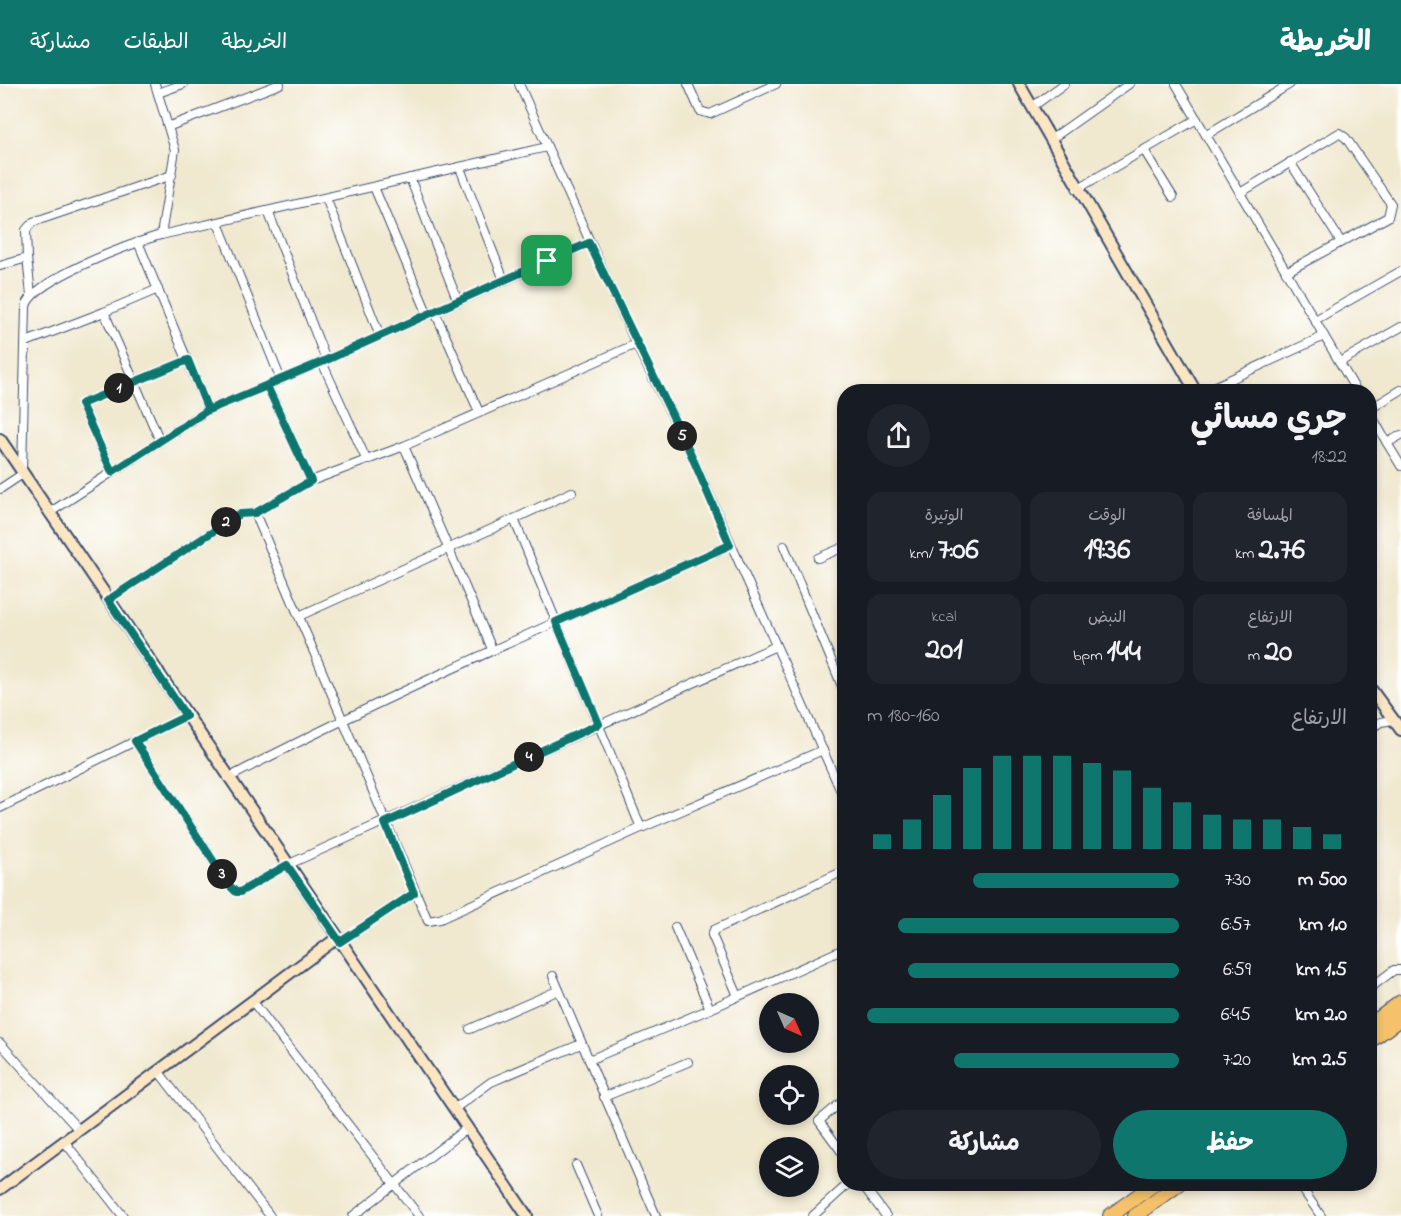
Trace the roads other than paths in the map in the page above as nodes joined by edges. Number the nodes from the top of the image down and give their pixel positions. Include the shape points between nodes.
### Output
1 (155, 84) edge
2 (183, 84) edge
3 (280, 84) edge
4 (519, 84) edge
5 (688, 84) edge
6 (776, 84) edge
7 (1019, 84) edge
8 (1064, 84) edge
9 (1129, 84) edge
10 (1290, 84) edge
11 (1180, 85) edge
12 (758, 88) edge
13 (158, 93) junction
14 (1032, 107) junction
15 (1197, 119) junction
16 (170, 126) junction
17 (1206, 135) junction
18 (1050, 140) junction
19 (547, 147) junction
20 (1144, 150) junction
21 (1290, 162) junction
22 (460, 168) junction
23 (172, 175) junction
24 (410, 178) junction
25 (374, 186) junction
26 (1077, 189) junction
27 (1240, 193) junction
28 (1173, 197) dead end
29 (326, 198) junction
30 (268, 211) junction
31 (1401, 211) edge
32 (1388, 217) junction
33 (218, 223) junction
34 (161, 235) junction
35 (138, 242) junction
36 (1341, 242) junction
37 (589, 243) junction
38 (27, 258) junction
39 (0, 266) edge
40 (1401, 271) edge
41 (1286, 272) junction
42 (504, 280) junction
43 (158, 289) junction
44 (31, 295) junction
45 (458, 302) junction
46 (104, 312) junction
47 (431, 314) junction
48 (1315, 320) junction
49 (1401, 327) edge
50 (380, 336) junction
51 (1324, 336) junction
52 (26, 342) junction
53 (636, 344) junction
54 (188, 360) junction
55 (324, 361) junction
56 (1340, 362) junction
57 (280, 380) junction
58 (135, 382) junction
59 (1191, 384) edge
60 (1220, 384) edge
61 (1352, 384) edge
62 (267, 386) junction
63 (1401, 390) edge
64 (1377, 406) edge
65 (208, 410) junction
66 (479, 412) junction
67 (1377, 424) edge
68 (1401, 435) edge
69 (0, 439) edge
70 (160, 441) junction
71 (1387, 443) junction
72 (404, 446) junction
73 (366, 459) junction
74 (1401, 466) edge
75 (23, 472) junction
76 (112, 472) junction
77 (311, 481) junction
78 (0, 489) edge
79 (572, 492) dead end
80 (50, 513) junction
81 (255, 513) junction
82 (514, 519) junction
83 (730, 545) junction
84 (784, 546) dead end
85 (447, 549) junction
86 (837, 550) edge
87 (818, 558) dead end
88 (108, 600) junction
89 (299, 616) junction
90 (556, 622) junction
91 (776, 646) junction
92 (492, 649) junction
93 (837, 674) edge
94 (1377, 698) edge
95 (1384, 709) junction
96 (186, 716) junction
97 (343, 718) junction
98 (1393, 720) junction
99 (599, 724) junction
100 (1377, 724) joint
101 (1401, 730) edge
102 (135, 741) junction
103 (823, 750) junction
104 (228, 778) junction
105 (837, 778) edge
106 (0, 808) edge
107 (385, 823) junction
108 (641, 828) junction
109 (287, 865) junction
110 (837, 874) edge
111 (414, 893) junction
112 (675, 927) dead end
113 (338, 940) junction
114 (837, 952) edge
115 (1401, 970) edge
116 (554, 976) dead end
117 (1377, 983) edge
118 (559, 990) junction
119 (738, 996) junction
120 (253, 1002) junction
121 (1401, 1002) edge
122 (710, 1009) junction
123 (1401, 1018) edge
124 (1377, 1020) edge
125 (470, 1029) dead end
126 (1377, 1036) edge
127 (0, 1043) edge
128 (581, 1044) junction
129 (589, 1060) junction
130 (688, 1062) dead end
131 (159, 1072) junction
132 (604, 1097) junction
133 (837, 1106) edge
134 (454, 1109) junction
135 (467, 1128) junction
136 (79, 1130) junction
137 (64, 1141) junction
138 (837, 1145) edge
139 (576, 1165) dead end
140 (394, 1185) junction
141 (0, 1189) edge
142 (840, 1191) edge
143 (867, 1191) edge
144 (1144, 1191) edge
145 (1169, 1191) edge
146 (1304, 1191) edge
147 (123, 1216) edge
148 (270, 1216) edge
149 (353, 1216) edge
150 (419, 1216) edge
151 (527, 1216) edge
152 (598, 1216) edge
153 (656, 1216) edge
154 (813, 1216) edge
155 (886, 1216) edge
156 (1110, 1216) edge
157 (1135, 1216) edge
158 (1322, 1216) edge

1 - 13 street
2 - 13 street
3 - 16 street
4 - 19 street
5 - 12 street via 705,114
6 - 12 street
7 - 14 street
8 - 14 street
9 - 18 street
10 - 17 street
11 - 15 street
13 - 16 street
14 - 18 street
15 - 17 street
15 - 20 street
16 - 23 street via 175,150
17 - 27 street
18 - 26 street
19 - 22 street
19 - 37 street
20 - 26 street
20 - 28 street
21 - 27 street
21 - 32 street via 1335,134 1343,135 1391,204
21 - 36 street
22 - 24 street
22 - 42 street
23 - 34 street
23 - 38 street via 33,222 26,230
24 - 25 street
24 - 45 street
25 - 29 street
25 - 47 street
26 - 59 street
27 - 41 street
29 - 30 street
29 - 50 street
30 - 33 street
30 - 55 street
31 - 32 street
32 - 36 street
33 - 34 street
33 - 57 street
34 - 35 street
35 - 43 street
35 - 44 street via 100,257
36 - 41 street
37 - 42 street
37 - 53 street
38 - 39 street
38 - 44 street
40 - 48 street
41 - 48 street
42 - 45 street
43 - 46 street
43 - 54 street
44 - 52 street via 27,302
45 - 47 street
46 - 52 street
46 - 58 street
47 - 50 street
47 - 66 street
48 - 51 street
49 - 56 street
50 - 55 street
51 - 56 street
51 - 60 street
52 - 75 street
53 - 66 street
53 - 83 street via 690,452
54 - 58 street
54 - 65 street
55 - 57 street
55 - 73 street
56 - 61 street
57 - 62 street
58 - 70 street
58 - 76 street via 81,404
62 - 65 street
62 - 77 street
63 - 64 street
65 - 70 street
66 - 72 street
67 - 71 street
68 - 71 street
69 - 75 street
70 - 76 street
71 - 74 street
72 - 73 street
72 - 85 street
73 - 77 street
75 - 78 street
75 - 80 street
76 - 80 street
77 - 81 street
79 - 82 street
80 - 88 street
81 - 88 street via 240,514
81 - 89 street
82 - 85 street
82 - 90 street
83 - 90 street
83 - 91 street
84 - 93 street
85 - 89 street
85 - 92 street
86 - 87 street
88 - 96 street
89 - 97 street
90 - 92 street
90 - 99 street
91 - 99 street
91 - 103 street
92 - 97 street
94 - 95 street
95 - 98 street
95 - 100 street
96 - 102 street
96 - 104 street
97 - 104 street
97 - 107 street
98 - 100 street
98 - 101 street
99 - 107 street
99 - 108 street
102 - 106 street
102 - 109 street via 233,890 243,890
103 - 105 street
103 - 108 street
104 - 109 street
107 - 109 street
107 - 111 street
108 - 111 street via 431,922 425,919
109 - 113 street
110 - 119 street via 714,930 712,935
111 - 113 street
112 - 122 street
113 - 120 street
113 - 134 street
114 - 119 street
115 - 117 street via 1394,970
116 - 118 street
118 - 125 street
118 - 128 street
119 - 122 street
120 - 131 street
120 - 140 street
121 - 124 highway
122 - 129 street
123 - 126 highway
127 - 136 street
128 - 129 street
128 - 134 street via 490,1082
129 - 132 street
130 - 132 street
131 - 136 street
131 - 148 street
132 - 153 street
133 - 138 street via 819,1121
134 - 135 street
135 - 140 street
135 - 151 street
136 - 137 street
137 - 141 street
137 - 147 street
139 - 152 street
140 - 149 street
140 - 150 street
142 - 154 street
143 - 155 street
144 - 156 highway
145 - 157 highway
146 - 158 street

